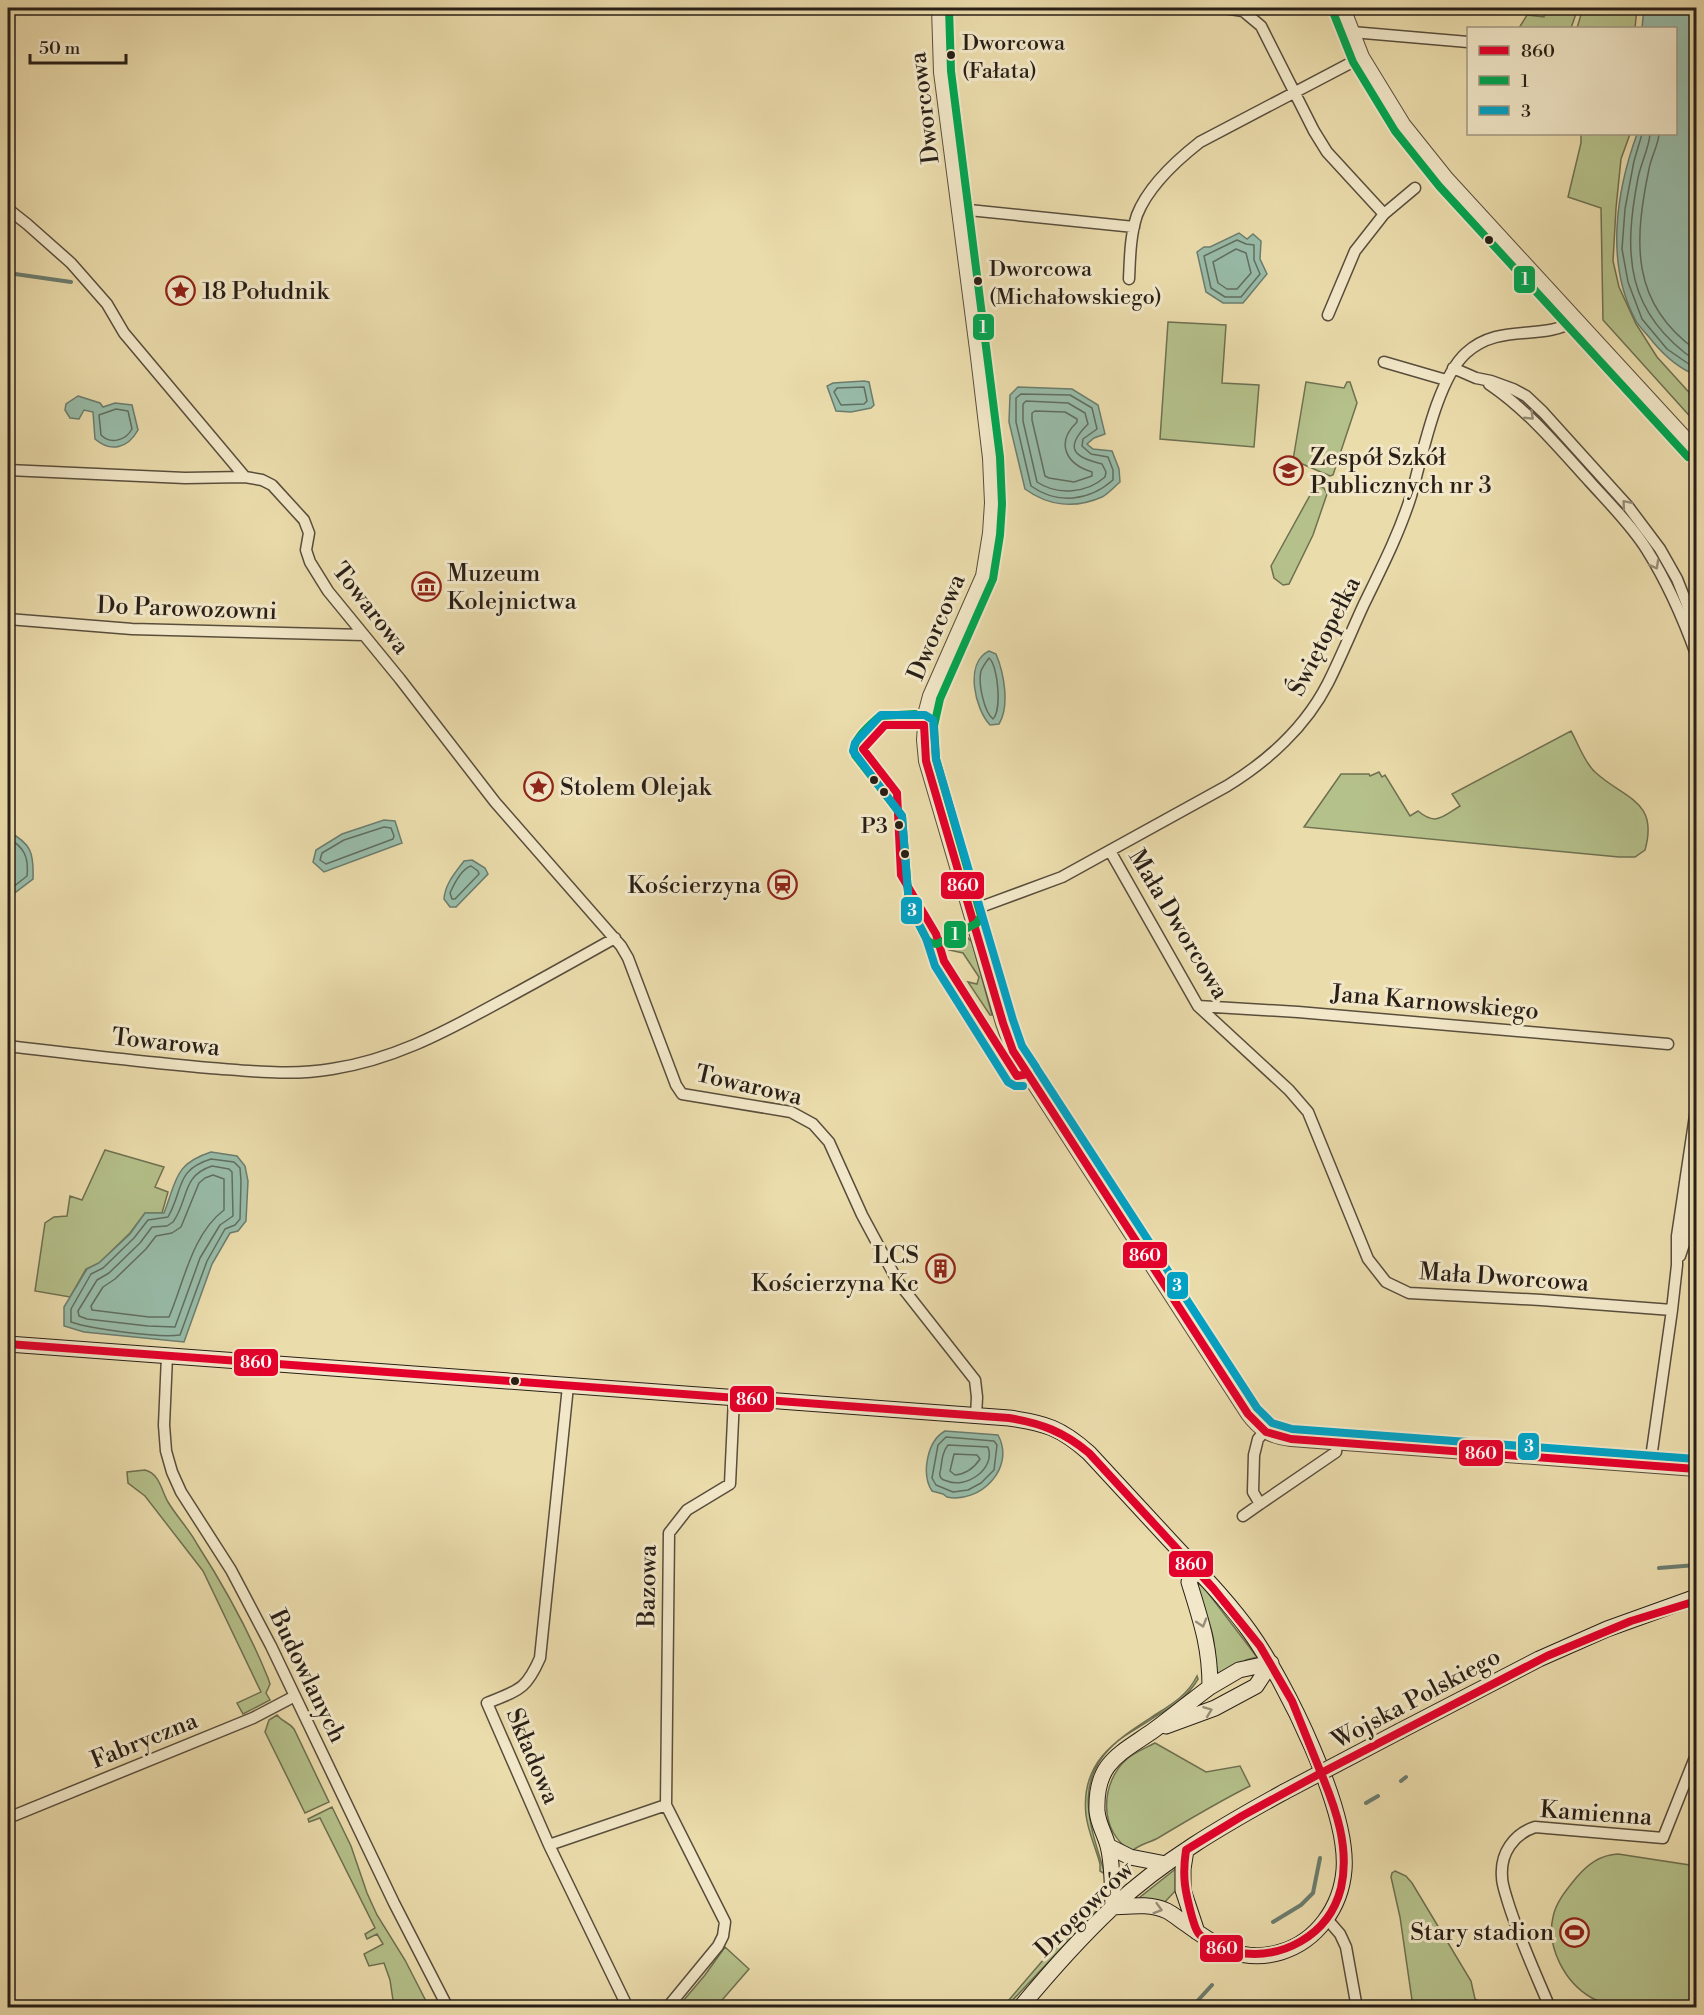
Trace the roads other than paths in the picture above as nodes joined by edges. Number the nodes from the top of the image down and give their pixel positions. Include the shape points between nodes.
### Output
1 (939, 8) edge
2 (1224, 8) edge
3 (1343, 8) edge
4 (1352, 33) junction
5 (1467, 42) edge
6 (1362, 57) junction
7 (1294, 93) junction
8 (1415, 188) dead end
9 (959, 208) junction
10 (8, 209) edge
11 (1384, 214) junction
12 (1134, 227) junction
13 (1129, 279) dead end
14 (1328, 315) dead end
15 (1577, 320) junction
16 (1383, 362) dead end
17 (1453, 368) junction
18 (1446, 380) junction
19 (1484, 380) junction
20 (1696, 450) edge
21 (8, 470) edge
22 (245, 477) junction
23 (8, 619) edge
24 (1696, 627) edge
25 (364, 635) junction
26 (1696, 654) edge
27 (1110, 851) junction
28 (970, 914) junction
29 (615, 938) junction
30 (1198, 1006) junction
31 (1668, 1044) dead end
32 (8, 1046) edge
33 (1696, 1109) edge
34 (1696, 1176) edge
35 (1677, 1265) junction
36 (1672, 1310) junction
37 (8, 1344) edge
38 (167, 1356) junction
39 (568, 1386) junction
40 (734, 1398) junction
41 (976, 1416) junction
42 (1264, 1432) junction
43 (1337, 1443) junction
44 (1650, 1465) junction
45 (1696, 1469) edge
46 (1260, 1504) junction
47 (1243, 1516) dead end
48 (1196, 1569) junction
49 (1696, 1599) edge
50 (1271, 1663) junction
51 (1210, 1688) junction
52 (295, 1696) junction
53 (1153, 1731) junction
54 (1696, 1755) edge
55 (666, 1805) junction
56 (8, 1818) edge
57 (549, 1845) junction
58 (1108, 1846) junction
59 (1186, 1850) junction
60 (1166, 1864) junction
61 (1113, 1907) junction
62 (1327, 1919) junction
63 (1197, 1932) junction
64 (448, 2007) edge
65 (628, 2007) edge
66 (667, 2007) edge
67 (1020, 2007) edge
68 (1357, 2007) edge
69 (1550, 2007) edge

1 - 9 street, Dworcowa via 941,72
2 - 7 street via 1243,11 1261,26
3 - 4 street
4 - 5 street
4 - 6 street
6 - 7 street
6 - 15 street via 1403,124 1447,179
7 - 11 street via 1327,152
7 - 12 street via 1200,142 1178,159 1159,180
8 - 11 street
9 - 12 street
9 - 28 street, Dworcowa via 990,458 992,503 983,576 930,696 924,740 926,761
10 - 22 street via 71,263 107,304 124,333
11 - 14 street via 1355,251
12 - 13 street
15 - 17 street, Świętopełka via 1556,330 1484,340
15 - 20 street
16 - 18 street
17 - 18 street, Świętopełka
17 - 19 street
18 - 27 street, Świętopełka via 1404,518 1328,684 1315,704 1281,745 1245,775
24 -> 19 street via 1677,579 1627,505 1526,396 1503,384
19 -> 26 street via 1538,424 1619,514 1646,549 1667,586
21 - 22 street
22 - 25 street, Towarowa via 272,485 304,520 309,533 306,550 310,562
23 - 25 street, Do Parowozowni via 132,629
25 - 29 street, Towarowa via 495,802
27 - 28 street, Świętopełka via 1062,877
27 - 30 street, Mała Dworcowa
28 - 42 street, Dworcowa via 1014,1051 1241,1404
29 - 32 street, Towarowa via 419,1045 333,1069 268,1073
29 - 41 street, Towarowa via 628,958 682,1094 791,1112 809,1121 826,1137 898,1282 975,1380
30 - 31 street, Jana Karnowskiego
30 - 36 street, Mała Dworcowa via 1308,1112 1368,1258 1386,1282 1409,1293
33 - 35 street via 1677,1236
34 - 35 street via 1686,1238
35 - 36 street
36 - 44 street
37 - 38 main road
38 - 39 main road
38 - 52 street, Budowlanych via 164,1425 172,1472 231,1570
39 - 40 main road
39 - 57 street, Składowa via 540,1658 526,1685 487,1703
40 - 41 main road
40 - 55 street, Bazowa via 730,1484 687,1510 669,1533
41 - 48 main road via 1049,1425 1076,1441
42 - 43 street via 1275,1437
42 - 46 street via 1254,1455 1253,1492
43 - 44 street
43 - 46 street via 1336,1452
44 - 45 street
46 - 47 street
48 - 50 main road
48 -> 51 main road via 1189,1582 1210,1657
49 - 59 main road, Wojska Polskiego, bridge via 1607,1629 1539,1659 1284,1792
50 - 51 main road via 1239,1670
53 -> 50 main road via 1215,1708 1256,1686
50 - 62 main road via 1315,1756 1344,1851 1339,1893
51 - 53 main road
52 - 56 street, Fabryczna via 254,1718
52 - 64 street, Budowlanych
53 - 58 main road via 1123,1749 1102,1777 1097,1814
54 - 69 street, Kamienna via 1663,1838 1535,1827 1514,1838 1508,1848 1502,1878 1512,1918
55 - 57 street
55 - 66 street, Bazowa via 725,1922 718,1946
57 - 65 street, Składowa
58 - 60 main road via 1130,1857
58 - 61 main road
59 - 60 main road, Drogowców
59 - 63 main road via 1183,1890
60 - 61 main road, Drogowców
61 -> 63 main road via 1143,1905 1166,1911
61 - 67 main road, Drogowców
62 - 63 main road via 1305,1940 1269,1955 1238,1954 1212,1944
62 - 68 street via 1346,1947

